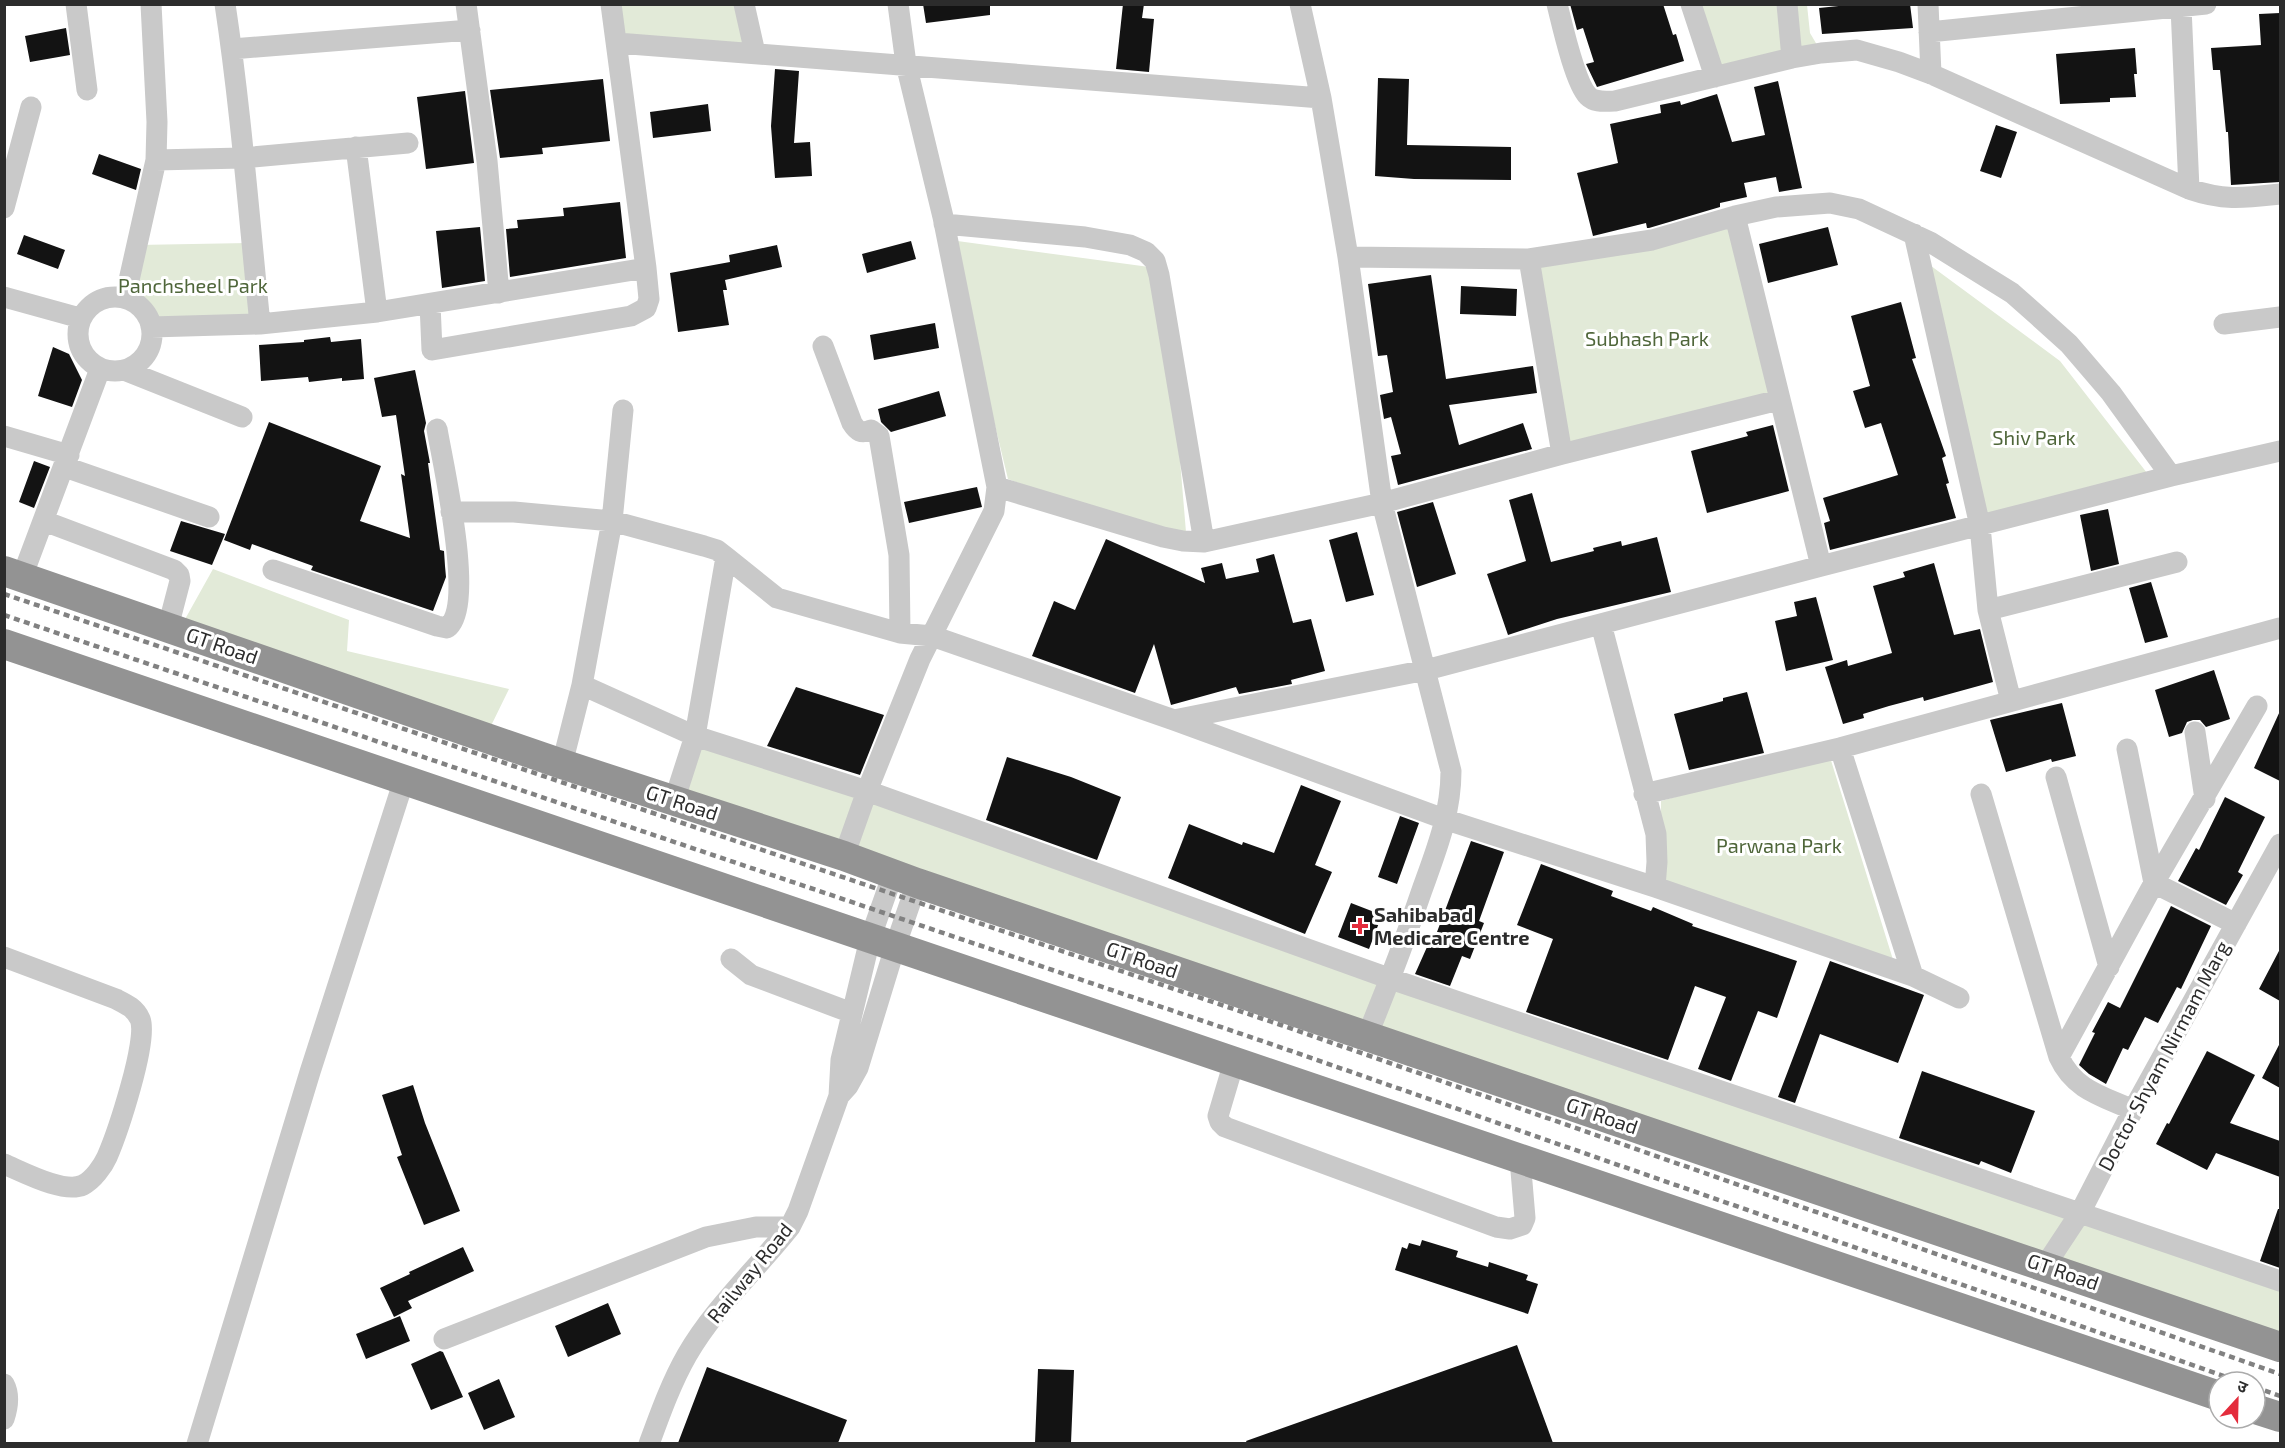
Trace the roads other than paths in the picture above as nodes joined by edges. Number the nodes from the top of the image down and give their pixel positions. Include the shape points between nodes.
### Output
1 (76, 4) edge
2 (151, 4) edge
3 (225, 4) edge
4 (466, 4) edge
5 (611, 4) edge
6 (744, 4) edge
7 (898, 4) edge
8 (1300, 4) edge
9 (1557, 4) edge
10 (1691, 4) edge
11 (1787, 4) edge
12 (1928, 4) edge
13 (2206, 4) edge
14 (2181, 7) junction
15 (470, 30) junction
16 (1929, 32) junction
17 (617, 43) junction
18 (232, 49) junction
19 (755, 53) junction
20 (1792, 58) junction
21 (906, 64) junction
22 (1931, 74) junction
23 (1714, 77) junction
24 (87, 90) dead end
25 (1321, 98) junction
26 (31, 107) dead end
27 (408, 143) dead end
28 (356, 147) junction
29 (242, 158) junction
30 (156, 160) junction
31 (2189, 189) junction
32 (2280, 194) edge
33 (4, 208) edge
34 (1735, 216) junction
35 (944, 224) junction
36 (1914, 234) junction
37 (1348, 258) junction
38 (1528, 259) junction
39 (646, 268) junction
40 (499, 293) junction
41 (4, 297) edge
42 (125, 298) junction
43 (430, 303) junction
44 (377, 312) junction
45 (2280, 317) edge
46 (80, 318) junction
47 (260, 324) junction
48 (2224, 324) dead end
49 (151, 327) junction
50 (823, 346) dead end
51 (100, 369) junction
52 (124, 370) junction
53 (1779, 400) junction
54 (623, 410) dead end
55 (242, 417) dead end
56 (437, 429) dead end
57 (4, 436) edge
58 (2280, 451) edge
59 (1562, 454) junction
60 (67, 461) junction
61 (2171, 476) junction
62 (997, 487) junction
63 (1382, 503) junction
64 (451, 512) junction
65 (209, 517) dead end
66 (44, 521) junction
67 (612, 521) junction
68 (1980, 526) junction
69 (1204, 542) junction
70 (726, 557) junction
71 (2177, 562) dead end
72 (1821, 566) junction
73 (273, 570) dead end
74 (13, 574) edge
75 (1988, 610) junction
76 (1601, 624) junction
77 (168, 627) junction
78 (2280, 628) edge
79 (900, 633) junction
80 (932, 636) junction
81 (4, 644) edge
82 (1426, 670) junction
83 (582, 685) junction
84 (2011, 701) junction
85 (2257, 706) dead end
86 (1174, 720) junction
87 (2195, 732) dead end
88 (695, 736) junction
89 (1840, 748) junction
90 (2127, 749) dead end
91 (562, 764) junction
92 (2056, 777) dead end
93 (404, 780) junction
94 (867, 790) junction
95 (1644, 794) junction
96 (1981, 794) dead end
97 (2205, 799) junction
98 (674, 801) junction
99 (1447, 820) junction
100 (2280, 844) edge
101 (844, 856) junction
102 (905, 879) junction
103 (2154, 883) junction
104 (1655, 887) junction
105 (2236, 924) junction
106 (882, 943) junction
107 (4, 957) edge
108 (731, 959) dead end
109 (2109, 967) junction
110 (1913, 976) junction
111 (1392, 979) junction
112 (1959, 998) dead end
113 (852, 1013) junction
114 (1367, 1036) junction
115 (2059, 1057) junction
116 (1234, 1062) junction
117 (839, 1096) junction
118 (2133, 1110) junction
119 (1520, 1159) junction
120 (4, 1164) edge
121 (2080, 1213) junction
122 (790, 1227) junction
123 (2045, 1266) junction
124 (2280, 1281) edge
125 (444, 1339) dead end
126 (2280, 1347) edge
127 (4, 1384) edge
128 (2207, 1392) edge
129 (4, 1419) edge
130 (197, 1443) edge
131 (649, 1443) edge

1 - 24 street
2 - 30 street
3 - 18 street
4 - 15 street
5 - 17 street
6 - 19 street
7 - 21 street
8 - 25 street
9 - 23 street via 1580,83 1588,96 1598,102
10 - 23 street
11 - 20 street
12 - 16 street
13 - 14 street
14 - 16 street
14 - 31 street
15 - 18 street
15 - 40 street
16 - 22 street
17 - 19 street
17 - 39 street
18 - 29 street
19 - 21 street
20 - 22 street via 1857,50
20 - 23 street
21 - 25 street
21 - 35 street
22 - 31 street
25 - 37 street
26 - 33 street
27 - 28 street
28 - 29 street
28 - 44 street
29 - 30 street
29 - 47 street
30 - 42 street
31 - 32 street via 2232,199
34 - 36 street via 1830,202 1858,209
34 - 38 street via 1652,240
34 - 53 street
35 - 62 street
35 - 69 street via 1111,240 1146,252 1155,261
36 - 61 street via 2012,293 2069,344 2111,393
36 - 68 street
37 - 38 street
37 - 63 street
38 - 59 street
39 - 40 street
39 - 43 street via 649,299 639,313 432,350
40 - 43 street
41 - 46 street
42 - 46 street via 95,302
42 - 49 street via 142,309
43 - 44 street
44 - 47 street
45 - 48 street
46 - 51 street via 77,330 82,353
47 - 49 street
49 - 52 street via 150,347 144,358
50 - 79 street via 856,430 871,430 879,436 899,555
51 - 52 street
51 - 60 street
52 - 55 street
53 - 59 street
53 - 72 street
54 - 67 street
56 - 64 street
57 - 60 street
58 - 61 street
59 - 63 street
60 - 65 street
60 - 66 street
61 - 68 street
62 - 69 street via 1163,537
62 - 80 street via 994,511
63 - 69 street
63 - 82 street
64 - 67 street via 514,512
64 - 73 street via 459,563 456,615 447,628
66 - 74 street
66 - 77 street via 174,570 180,581
67 - 70 street via 704,546
67 - 83 street
68 - 72 street
68 - 75 street
70 - 79 street via 777,598
70 - 88 street
71 - 75 street
72 - 76 street
74 - 77 highway, GT Road
75 - 84 street
76 - 82 street
76 - 95 street
77 - 91 highway, GT Road
78 - 84 street
79 - 80 street
80 - 86 street
80 - 94 street
81 - 93 highway
82 - 86 street
82 - 99 street via 1451,771
83 - 88 street
83 - 91 street
84 - 89 street
85 - 97 street
86 - 99 street
87 - 97 street
88 - 94 street
88 - 98 street
89 - 95 street
89 - 110 street
90 - 103 street
91 - 98 highway, GT Road
92 - 109 street
93 - 106 highway
93 - 130 street
94 - 101 street
94 - 111 street
95 - 104 street via 1656,834
96 - 115 street
97 - 103 street
98 - 101 highway, GT Road
99 - 104 street
99 - 111 street
100 - 105 street, Doctor Shyam Nirmam Marg
101 - 102 highway, GT Road
102 - 106 street, Railway Road
102 - 114 highway, GT Road
103 - 105 street
103 - 109 street
104 - 110 street
105 - 118 street, Doctor Shyam Nirmam Marg
106 - 113 street, Railway Road
106 - 116 highway
106 - 117 street, Railway Road via 858,1068
107 - 120 street via 132,1007 141,1020 142,1036 134,1074 106,1158 90,1179 83,1185 68,1187
108 - 113 street via 752,975
109 - 115 street
110 - 112 street
111 - 114 street
111 - 121 street
113 - 117 street, Railway Road via 841,1060
114 - 123 highway, GT Road
115 - 118 street via 2072,1079
116 - 119 highway
116 - 119 street via 1218,1116 1225,1127 1496,1227 1516,1228 1525,1218
117 - 122 street, Railway Road
118 - 121 street, Doctor Shyam Nirmam Marg
119 - 128 highway
121 - 123 street, Doctor Shyam Nirmam Marg
121 - 124 street
122 - 125 street via 756,1227 706,1237
122 - 131 street, Railway Road via 698,1338 666,1397
123 - 126 highway, GT Road
127 - 129 street via 8,1391

